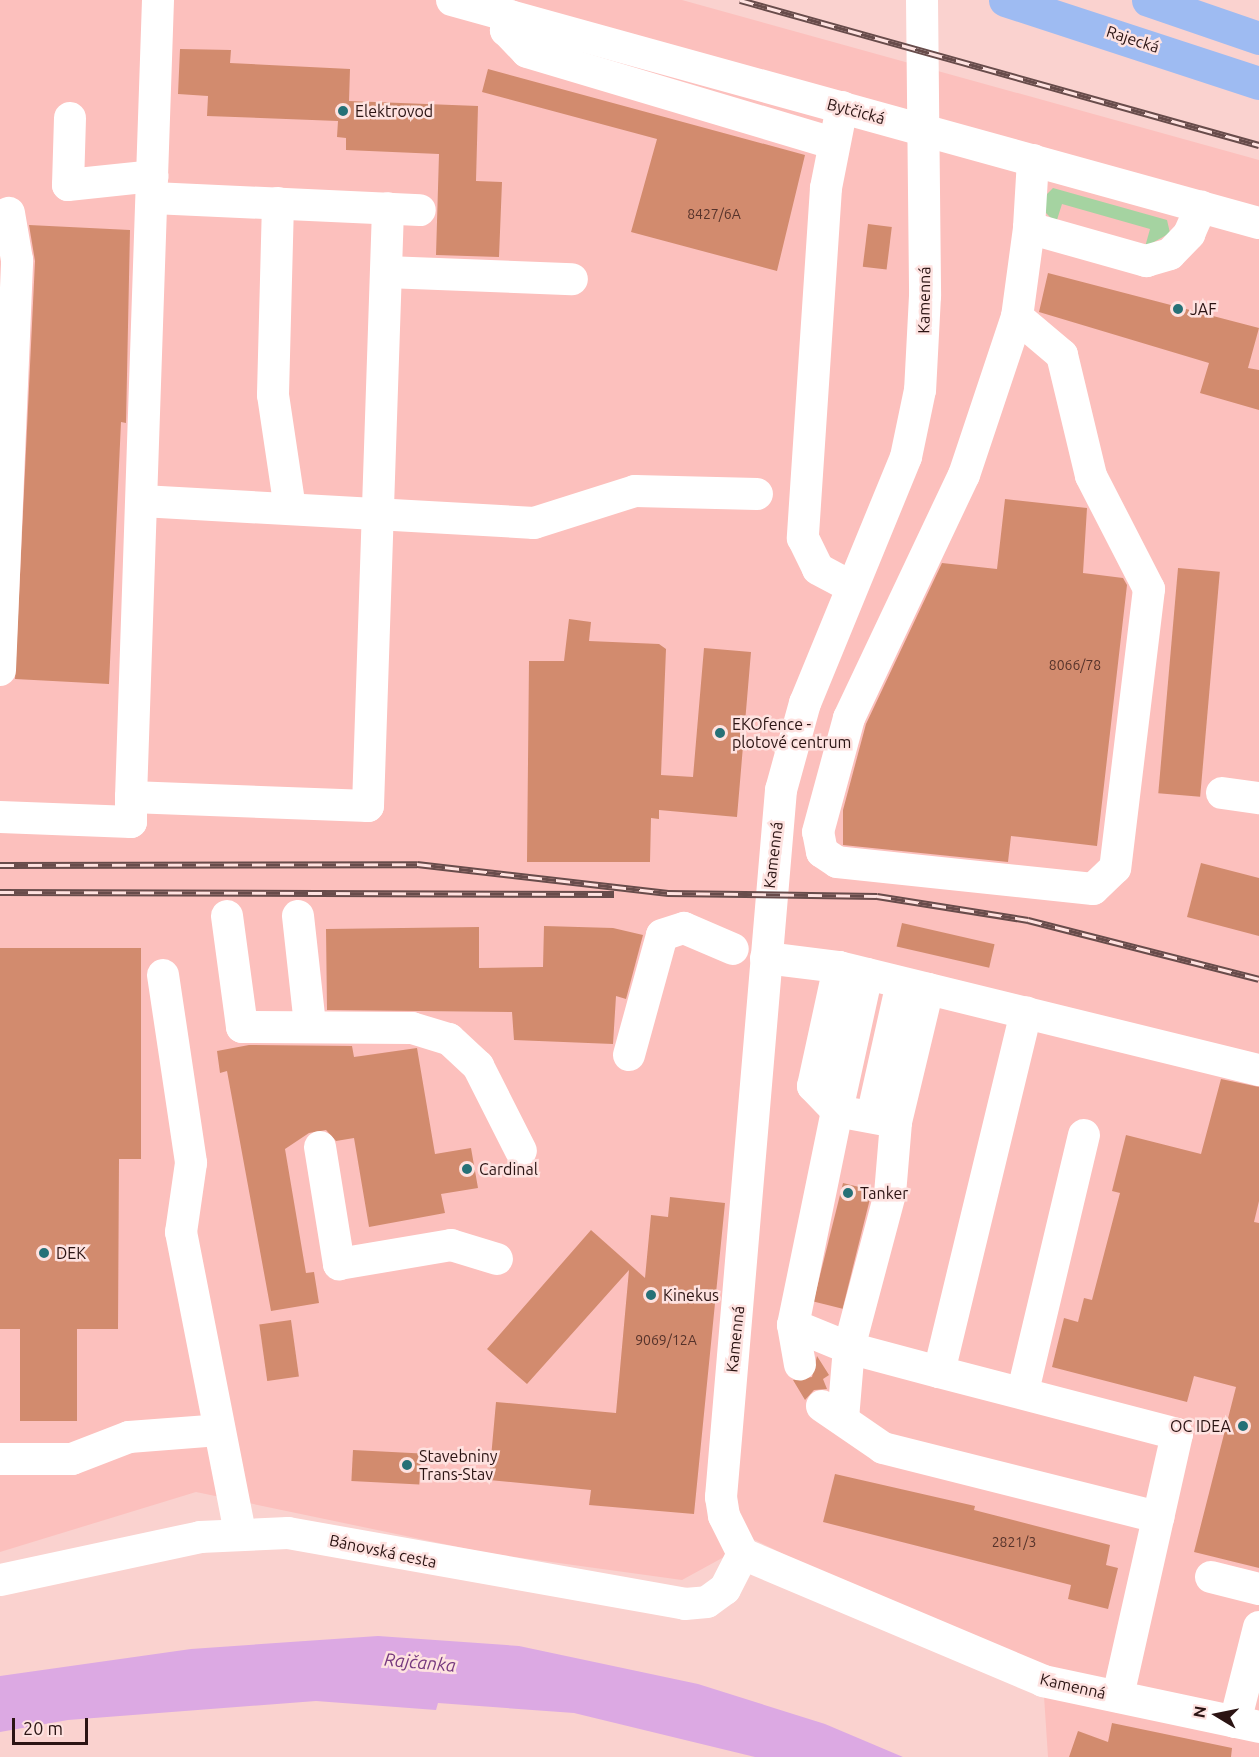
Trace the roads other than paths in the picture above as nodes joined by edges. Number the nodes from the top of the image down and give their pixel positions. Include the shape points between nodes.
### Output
1 (158, 0) edge
2 (452, 0) edge
3 (922, 0) edge
4 (1005, 0) edge
5 (1148, 0) edge
6 (510, 16) junction
7 (1259, 38) edge
8 (1259, 83) edge
9 (842, 107) junction
10 (70, 118) dead end
11 (833, 143) junction
12 (1033, 160) junction
13 (153, 187) junction
14 (278, 203) junction
15 (1201, 207) junction
16 (388, 208) junction
17 (420, 210) dead end
18 (9, 213) dead end
19 (1259, 223) edge
20 (1029, 228) junction
21 (386, 272) junction
22 (573, 279) dead end
23 (1017, 317) junction
24 (757, 494) dead end
25 (142, 501) junction
26 (290, 509) junction
27 (377, 515) junction
28 (852, 587) junction
29 (0, 670) edge
30 (1222, 793) dead end
31 (131, 796) junction
32 (1259, 798) edge
33 (0, 817) edge
34 (227, 916) dead end
35 (297, 916) dead end
36 (733, 949) dead end
37 (766, 958) junction
38 (853, 970) junction
39 (163, 975) dead end
40 (915, 986) junction
41 (1026, 1012) junction
42 (310, 1024) junction
43 (628, 1055) dead end
44 (1259, 1070) edge
45 (837, 1111) junction
46 (884, 1120) junction
47 (1084, 1135) dead end
48 (320, 1147) dead end
49 (521, 1151) dead end
50 (496, 1259) dead end
51 (793, 1325) junction
52 (849, 1348) junction
53 (800, 1364) dead end
54 (939, 1372) junction
55 (1023, 1391) junction
56 (219, 1430) junction
57 (0, 1459) edge
58 (1158, 1517) junction
59 (240, 1532) junction
60 (743, 1554) junction
61 (1211, 1577) dead end
62 (0, 1580) edge
63 (1259, 1589) edge
64 (1259, 1627) edge
65 (1118, 1696) junction
66 (1247, 1724) edge

1 - 13 street
2 - 6 street, Bytčická
3 - 28 street, Kamenná via 923,355 915,421 896,485
4 - 8 main road, Rajecká
5 - 7 main road
6 - 9 street, Bytčická
6 - 11 street via 506,30 527,52
9 - 11 street
9 - 12 street, Bytčická
10 - 13 street via 68,185
11 - 28 street via 803,476 803,538 818,569
12 - 15 street, Bytčická
12 - 20 street
13 - 14 street
13 - 25 street
14 - 16 street
14 - 26 street via 273,395
15 - 19 street, Bytčická
15 - 20 street via 1189,234 1170,254 1146,261
16 - 17 street
16 - 21 street
18 - 29 street via 17,260
20 - 23 street
21 - 22 street
21 - 27 street
23 - 23 street via 1062,355 1091,476 1149,589 1115,868 1093,889 837,862 822,852 818,832 849,718 964,475
24 - 27 street via 635,491 534,524
25 - 26 street
25 - 31 street
26 - 27 street
27 - 31 street via 368,806
28 - 37 street, Kamenná via 805,703 781,790
30 - 32 street
31 - 33 street via 131,822
34 - 42 street via 242,1027
35 - 42 street
36 - 43 street via 684,928 662,935
37 - 38 street
37 - 60 street, Kamenná via 721,1497
38 - 40 street
38 - 45 street via 813,1086
39 - 56 street via 190,1163 181,1232
40 - 41 street
40 - 46 street
41 - 44 street
41 - 54 street
42 - 49 street via 412,1028 448,1039 478,1066
45 - 46 street
45 - 51 street
46 - 52 street via 890,1194
47 - 55 street
48 - 50 street via 339,1264 452,1245
51 - 52 street
51 - 53 street
52 - 54 street
52 - 58 street via 832,1413 883,1448
54 - 55 street
55 - 58 street via 1177,1434
56 - 57 street via 129,1437 72,1459
56 - 59 street
58 - 65 street
59 - 60 street, Bánovská cesta via 338,1541 685,1604 707,1602 725,1589
59 - 62 street, Bánovská cesta
60 - 65 street, Kamenná via 1043,1681
61 - 63 street
64 - 66 street
65 - 66 street, Kamenná

